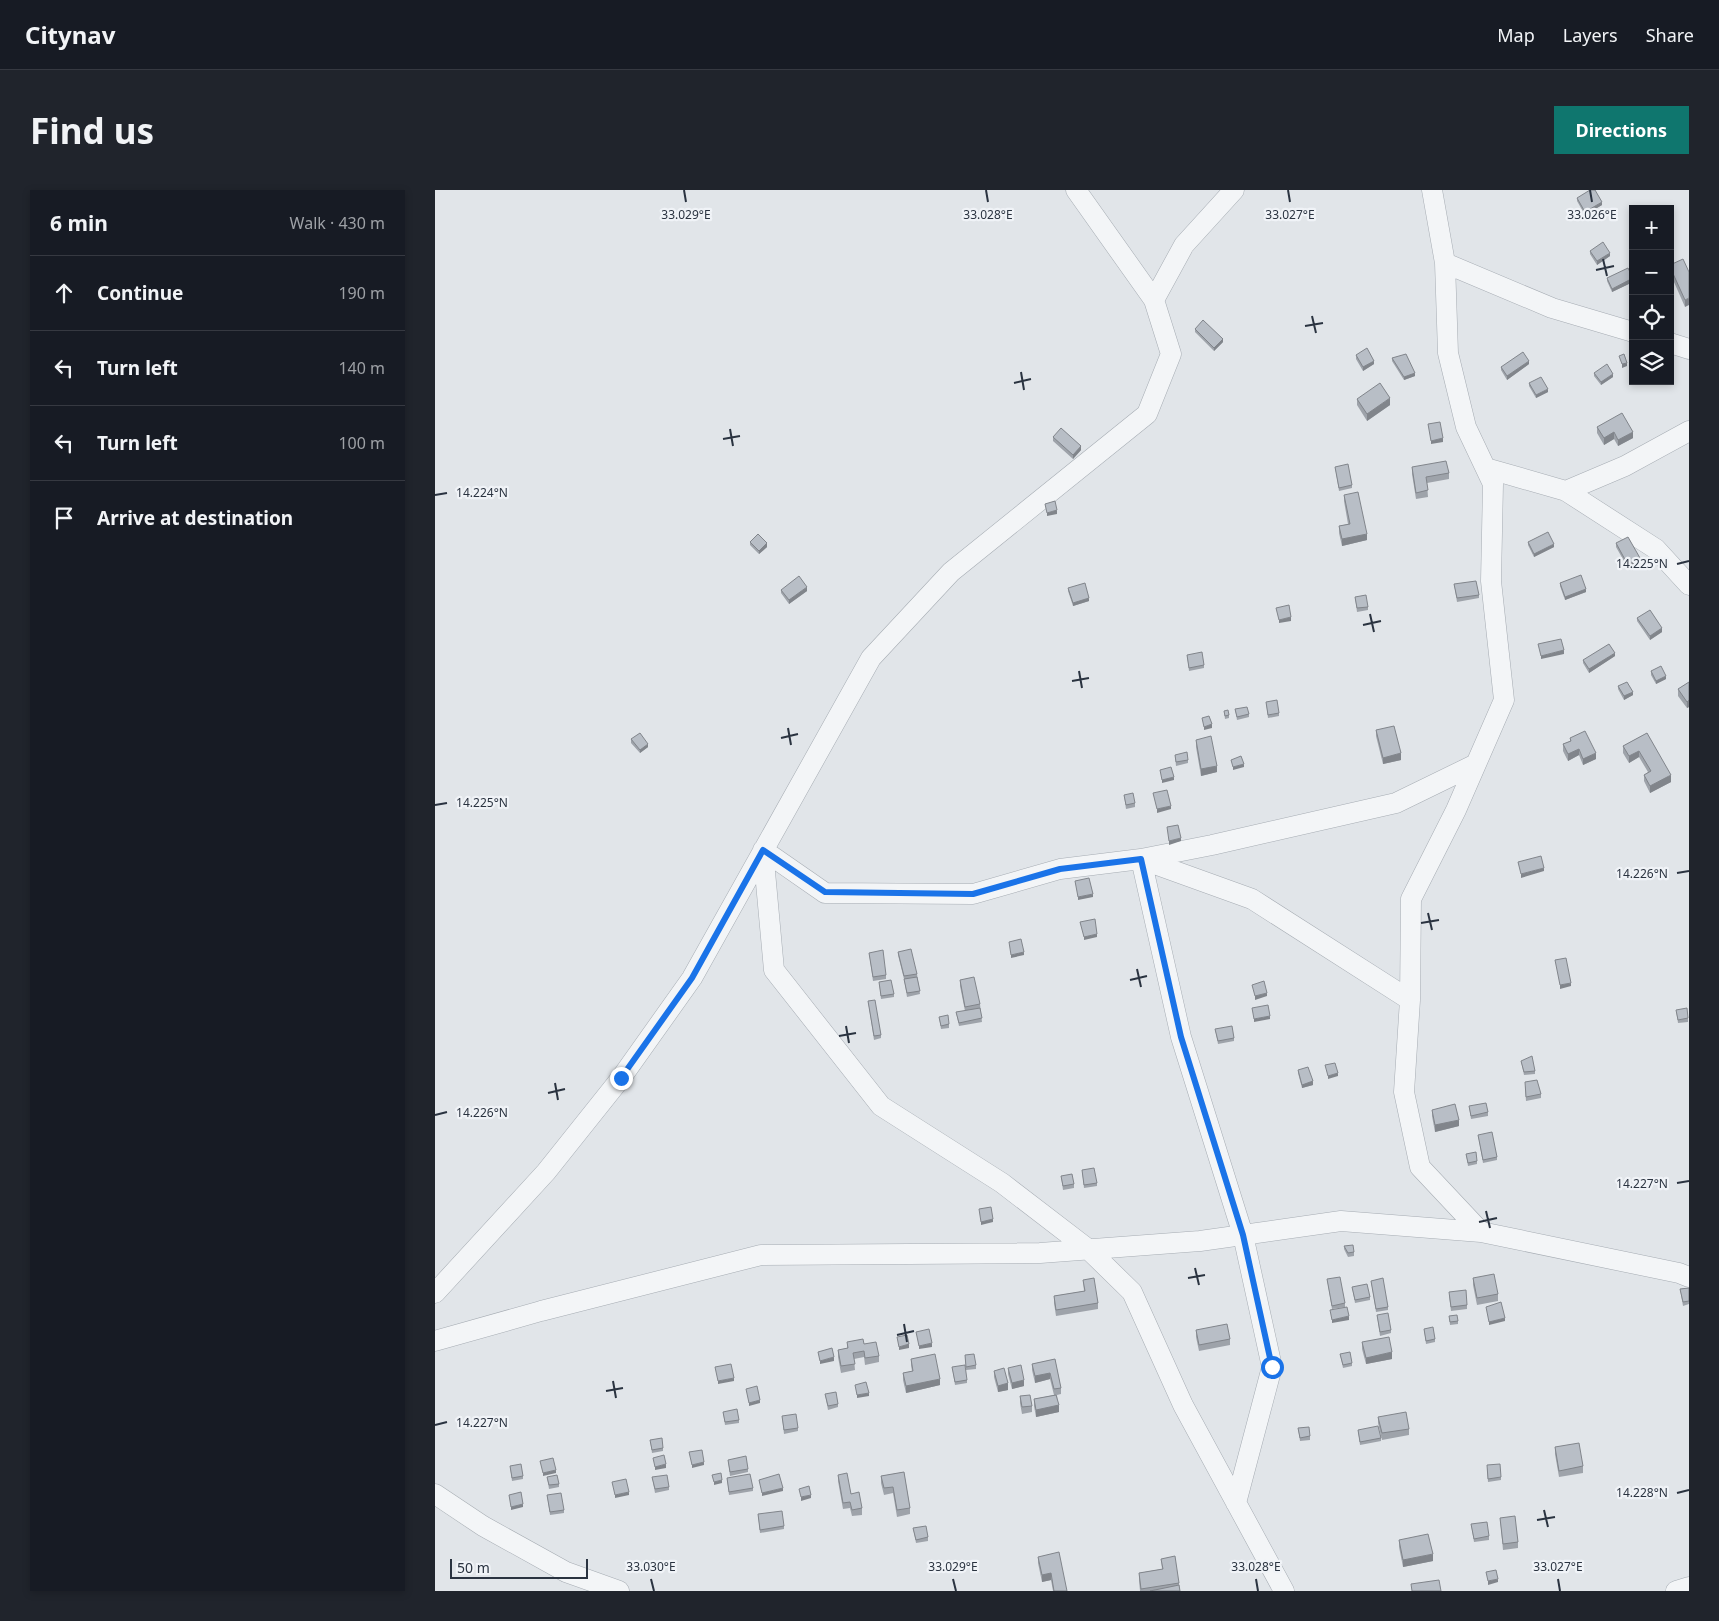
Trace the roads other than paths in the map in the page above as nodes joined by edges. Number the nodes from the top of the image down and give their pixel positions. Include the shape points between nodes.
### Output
1 (1077, 190) edge
2 (1234, 190) edge
3 (1433, 190) edge
4 (1445, 263) junction
5 (1154, 300) junction
6 (1629, 331) edge
7 (1674, 344) edge
8 (1689, 349) edge
9 (1689, 431) edge
10 (1486, 468) junction
11 (1566, 491) junction
12 (1689, 585) edge
13 (1476, 764) junction
14 (763, 850) junction
15 (1141, 859) junction
16 (1411, 1000) junction
17 (1481, 1232) junction
18 (1243, 1235) junction
19 (1088, 1249) junction
20 (1689, 1277) edge
21 (435, 1293) edge
22 (435, 1341) edge
23 (435, 1494) edge
24 (1236, 1503) junction
25 (1689, 1587) edge
26 (619, 1591) edge
27 (1285, 1591) edge
28 (1676, 1591) edge

1 - 5 street
2 - 5 street via 1184,245
3 - 4 street
4 - 6 street via 1552,308
4 - 10 street via 1448,353 1467,427
5 - 14 street via 1171,354 1147,414 951,572 871,658
7 - 8 street
9 - 11 street via 1625,466
10 - 11 street
10 - 13 street via 1493,484 1491,581 1504,700
11 - 12 street via 1656,550
13 - 15 street via 1396,803
13 - 16 street via 1411,899
14 - 15 street via 825,892 973,894 1060,869
14 - 19 street via 774,970 881,1106 1002,1183
14 - 21 street via 692,978 621,1078 546,1172
15 - 16 street via 1252,899
15 - 18 street via 1181,1037
16 - 17 street via 1405,1092 1420,1167
17 - 18 street via 1341,1222
17 - 20 street
18 - 19 street
18 - 24 street via 1272,1367
19 - 22 street via 1040,1253 761,1255
19 - 24 street via 1133,1292 1183,1405
23 - 26 street via 483,1526 566,1572
24 - 27 street
25 - 28 street

